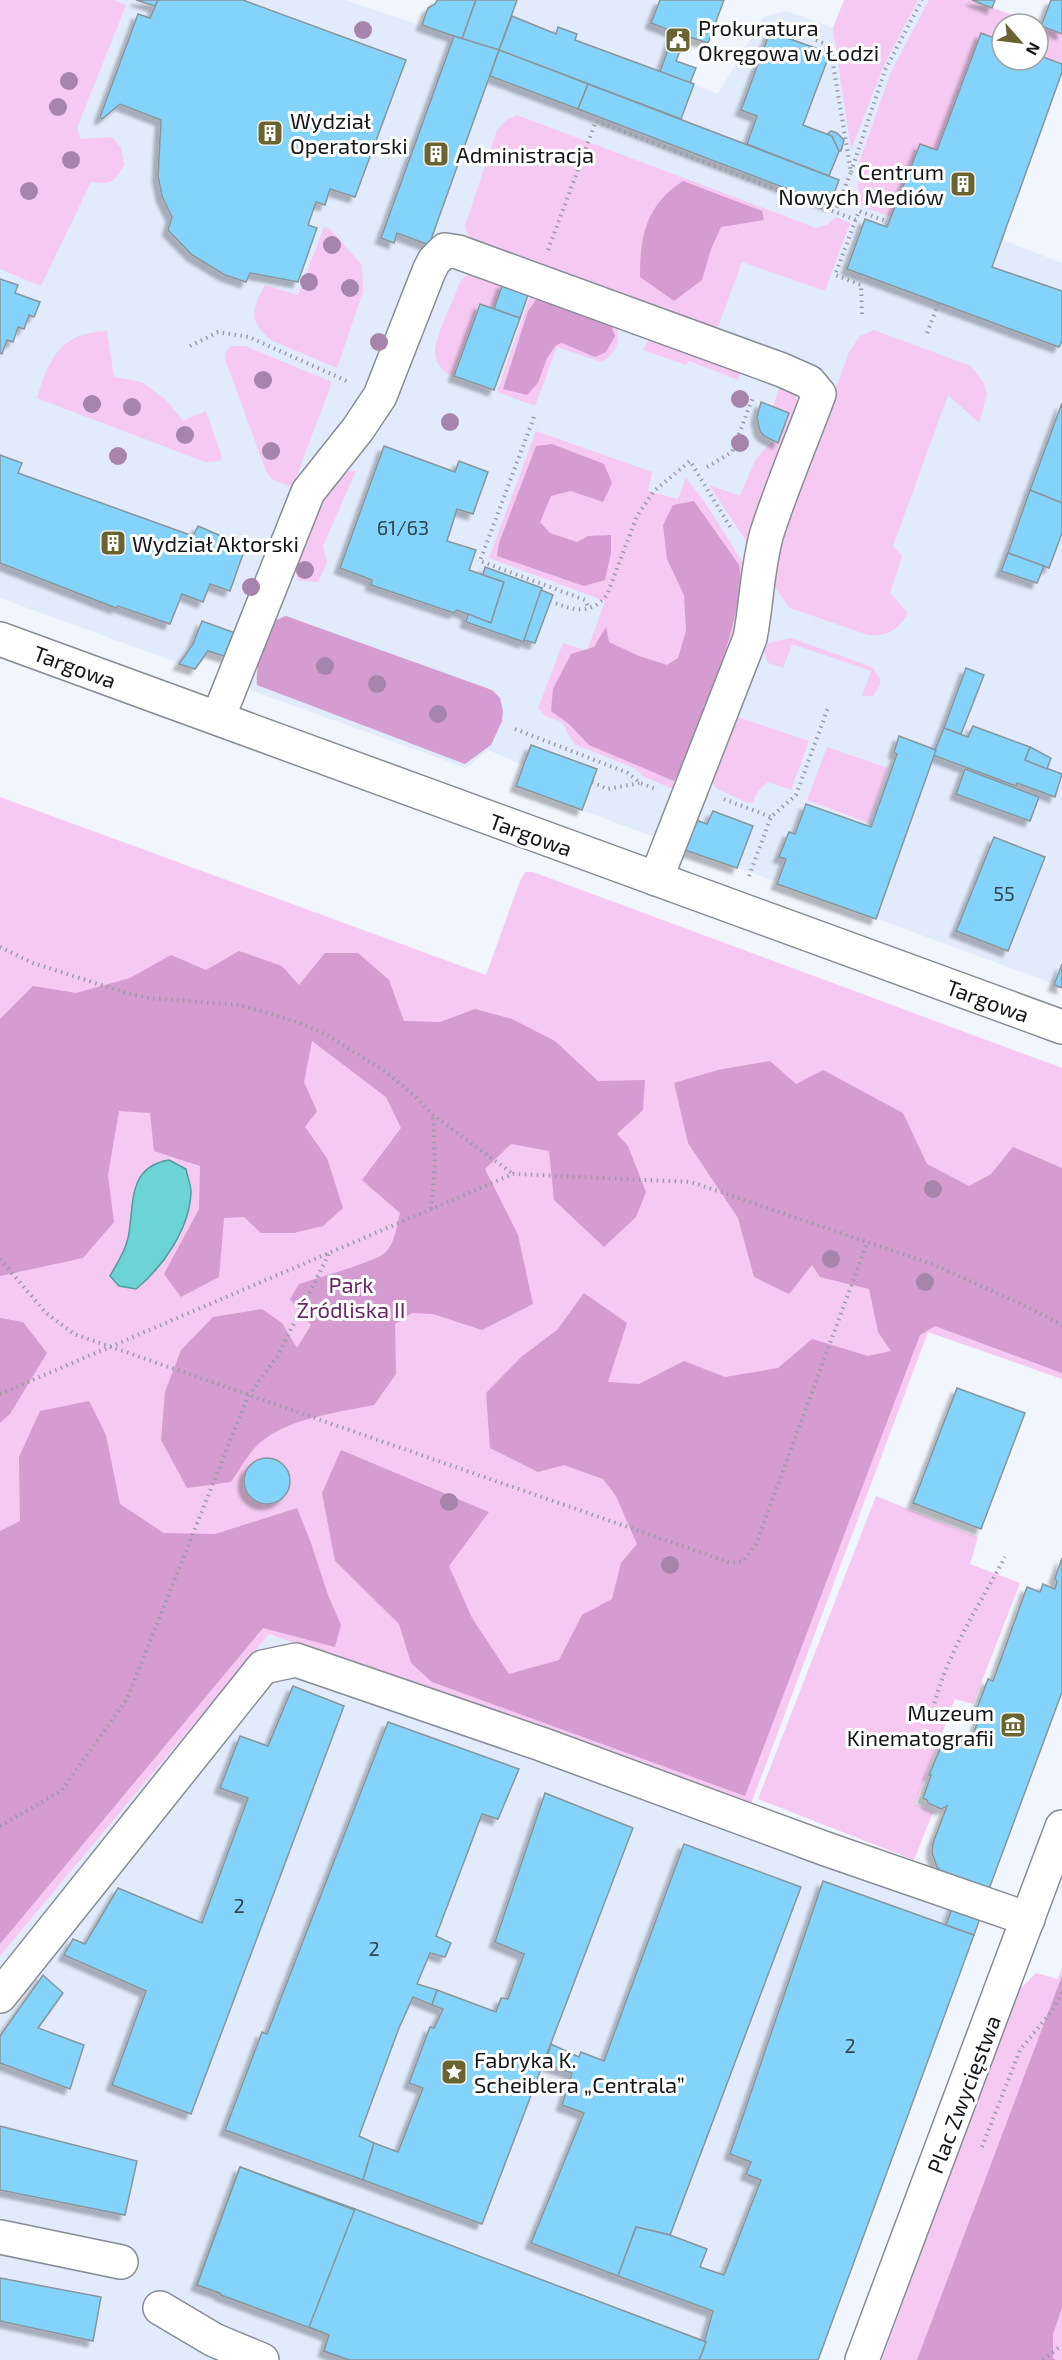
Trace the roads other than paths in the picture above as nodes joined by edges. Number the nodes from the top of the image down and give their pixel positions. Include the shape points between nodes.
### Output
1 (0, 639) edge
2 (218, 718) junction
3 (656, 879) junction
4 (1062, 1027) edge
5 (1062, 1827) edge
6 (1028, 1918) junction
7 (0, 1996) edge
8 (0, 2237) edge
9 (121, 2262) dead end
10 (160, 2308) dead end
11 (262, 2360) edge
12 (862, 2360) edge

1 - 2 street, Targowa
2 - 3 street, Targowa
2 - 3 street via 308,492 380,396 429,271 445,250 803,378 819,394 767,534 750,638
3 - 4 street, Targowa
5 - 6 street, Plac Zwycięstwa
6 - 7 street via 826,1850 585,1760 296,1660 263,1667
6 - 12 street, Plac Zwycięstwa
8 - 9 street
10 - 11 street via 214,2340

